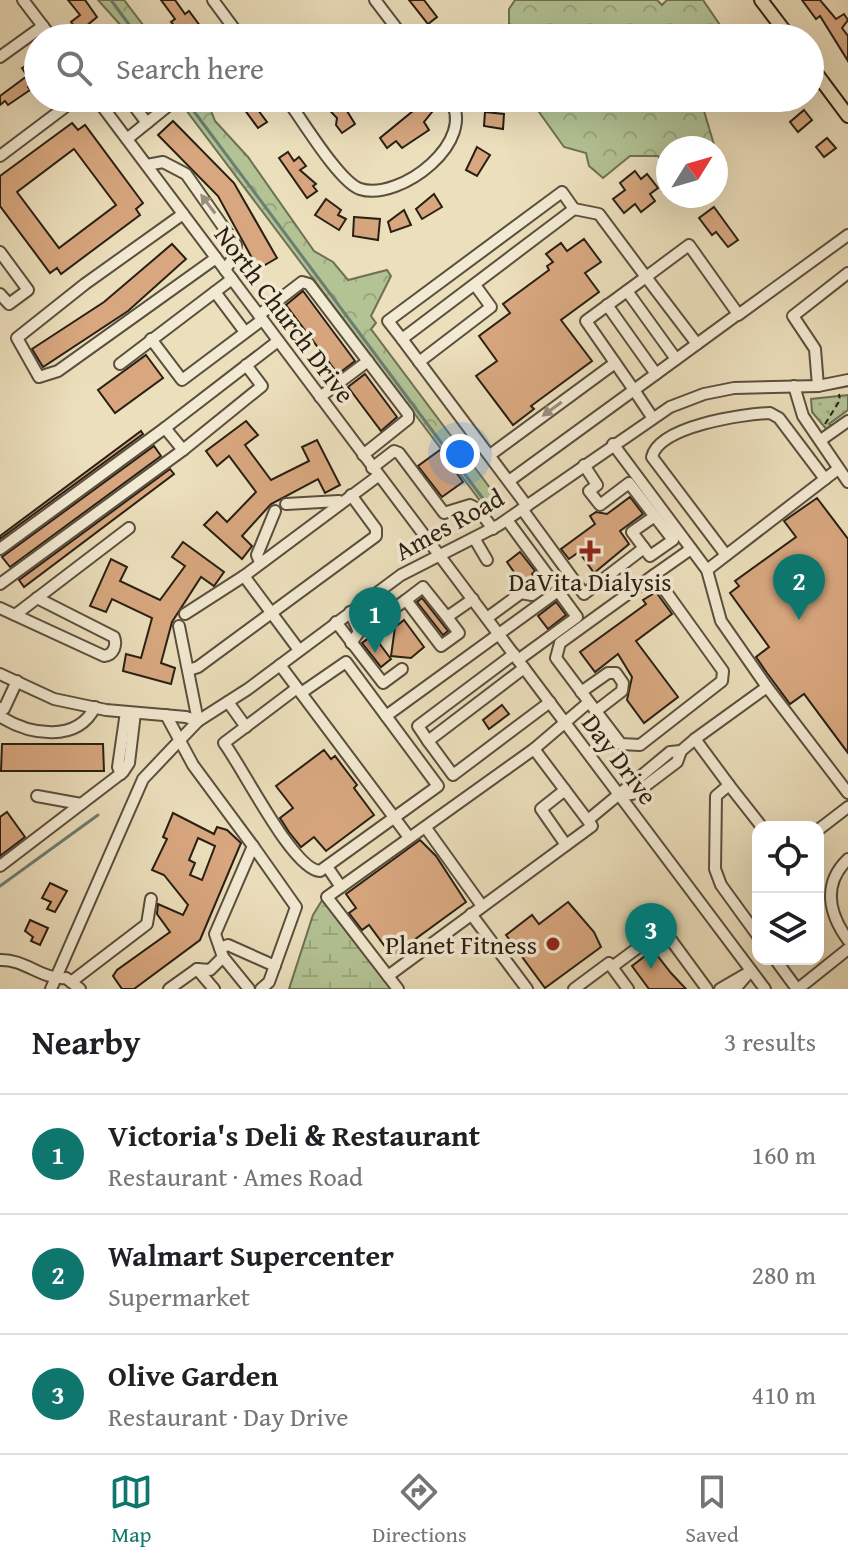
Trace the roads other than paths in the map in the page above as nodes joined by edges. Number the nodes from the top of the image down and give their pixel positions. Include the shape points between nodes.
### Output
1 (23, 0) edge
2 (213, 0) edge
3 (375, 0) edge
4 (761, 0) edge
5 (41, 24) edge
6 (231, 24) edge
7 (393, 24) edge
8 (779, 24) edge
9 (24, 40) edge
10 (0, 57) edge
11 (824, 84) edge
12 (58, 112) edge
13 (107, 112) edge
14 (139, 112) edge
15 (160, 112) edge
16 (296, 112) edge
17 (455, 112) edge
18 (848, 116) edge
19 (147, 123) junction
20 (127, 139) junction
21 (0, 156) edge
22 (147, 165) junction
23 (574, 209) junction
24 (183, 214) junction
25 (848, 235) edge
26 (0, 252) edge
27 (216, 258) junction
28 (848, 273) edge
29 (228, 275) junction
30 (646, 277) junction
31 (475, 285) junction
32 (627, 291) junction
33 (215, 292) junction
34 (0, 294) edge
35 (607, 305) junction
36 (738, 315) junction
37 (260, 317) junction
38 (245, 332) junction
39 (151, 339) junction
40 (402, 339) junction
41 (278, 341) junction
42 (697, 344) junction
43 (676, 359) junction
44 (368, 361) junction
45 (419, 362) junction
46 (615, 363) junction
47 (120, 364) dead end
48 (246, 365) junction
49 (656, 374) junction
50 (848, 380) edge
51 (794, 386) junction
52 (818, 386) junction
53 (634, 390) junction
54 (320, 397) junction
55 (652, 417) junction
56 (848, 421) edge
57 (165, 428) junction
58 (821, 440) junction
59 (613, 444) junction
60 (183, 450) junction
61 (363, 455) junction
62 (490, 455) junction
63 (584, 465) junction
64 (838, 469) junction
65 (375, 472) junction
66 (825, 479) junction
67 (509, 481) junction
68 (848, 482) edge
69 (351, 495) junction
70 (341, 501) junction
71 (286, 504) dead end
72 (524, 508) junction
73 (275, 511) dead end
74 (655, 516) junction
75 (507, 520) junction
76 (129, 528) dead end
77 (493, 529) junction
78 (474, 538) junction
79 (644, 548) junction
80 (0, 549) edge
81 (691, 549) junction
82 (726, 555) junction
83 (439, 556) junction
84 (487, 560) dead end
85 (260, 562) junction
86 (707, 570) junction
87 (654, 575) junction
88 (244, 576) junction
89 (0, 584) edge
90 (373, 595) junction
91 (37, 598) junction
92 (473, 599) junction
93 (406, 600) junction
94 (0, 608) edge
95 (350, 612) junction
96 (272, 613) junction
97 (185, 614) dead end
98 (15, 615) junction
99 (447, 617) junction
100 (487, 618) junction
101 (336, 622) junction
102 (179, 626) dead end
103 (500, 635) junction
104 (351, 643) junction
105 (299, 650) junction
106 (519, 661) junction
107 (280, 665) junction
108 (402, 669) dead end
109 (189, 670) junction
110 (0, 674) edge
111 (17, 681) junction
112 (767, 687) junction
113 (299, 690) junction
114 (581, 692) junction
115 (228, 702) junction
116 (550, 702) junction
117 (95, 707) junction
118 (592, 707) junction
119 (130, 712) junction
120 (1, 713) edge
121 (166, 715) junction
122 (386, 716) junction
123 (198, 721) junction
124 (565, 722) junction
125 (246, 727) junction
126 (180, 739) junction
127 (695, 739) junction
128 (428, 741) junction
129 (534, 749) junction
130 (729, 785) junction
131 (565, 790) junction
132 (848, 793) edge
133 (37, 796) dead end
134 (620, 796) junction
135 (81, 804) junction
136 (848, 807) edge
137 (395, 819) junction
138 (588, 820) junction
139 (757, 821) edge
140 (824, 825) edge
141 (426, 828) junction
142 (408, 836) junction
143 (566, 845) junction
144 (253, 846) junction
145 (848, 859) edge
146 (0, 866) edge
147 (328, 868) junction
148 (341, 887) junction
149 (151, 899) dead end
150 (482, 906) junction
151 (471, 914) junction
152 (752, 928) edge
153 (848, 940) edge
154 (848, 949) edge
155 (221, 952) junction
156 (0, 960) edge
157 (779, 965) edge
158 (275, 966) junction
159 (612, 967) junction
160 (197, 969) junction
161 (751, 971) junction
162 (388, 976) junction
163 (53, 984) edge
164 (76, 986) edge
165 (169, 989) edge
166 (214, 989) edge
167 (249, 989) edge
168 (261, 989) edge
169 (398, 989) edge
170 (527, 989) edge
171 (574, 989) edge
172 (628, 989) edge
173 (707, 989) edge
174 (720, 989) edge
175 (735, 989) edge
176 (765, 989) edge
177 (797, 989) edge

1 - 5 street
2 - 6 street
3 - 7 street
4 - 8 main road
9 - 10 street
11 - 18 main road
12 - 21 street
13 - 20 street, North Church Drive
14 - 19 street
15 - 19 street
16 - 17 street via 358,189 385,192 432,162 453,139
19 - 20 street
20 - 22 street, North Church Drive
22 - 24 street, North Church Drive
29 -> 22 street via 236,245 195,186 176,166
23 - 30 street via 599,214
23 - 31 street
23 - 40 street via 562,192 388,321
24 - 27 street, North Church Drive
24 - 27 street via 17,338 39,377 58,371
25 - 36 street
26 - 34 street via 28,290 9,304
27 - 29 street, North Church Drive
28 - 52 street via 793,316 815,349
29 - 33 street
29 - 37 street, North Church Drive
30 - 32 street
30 - 36 street via 689,245
30 - 42 street
31 - 40 street
31 - 45 street via 491,307
32 - 35 street
32 - 43 street
33 - 38 street
33 - 39 street
35 - 46 street via 586,321
35 - 49 street
36 - 42 street
37 - 38 street
37 - 41 street, North Church Drive
37 - 44 street via 302,282 309,284
38 - 39 street via 182,380
39 - 47 street
40 - 45 street
41 - 48 street
41 - 54 street, North Church Drive
42 - 43 street
43 - 49 street
44 - 54 street
44 - 61 street via 408,419
45 - 62 street
46 - 53 street
46 -> 62 street
48 - 57 street
48 - 60 street via 262,386
49 - 53 street
50 - 52 street, Ames Road
51 - 52 street, Ames Road
51 - 55 street, Ames Road via 704,394
51 - 58 street via 803,416
53 - 55 street
53 - 67 street
54 - 61 street, North Church Drive
55 - 59 street, Ames Road
56 - 58 street
57 - 60 street
57 - 80 street
58 - 64 street
59 - 63 street, Ames Road
59 - 81 street
60 - 89 street
61 - 65 street, North Church Drive
62 - 67 street
63 - 72 street, Ames Road
63 - 74 street via 597,485 589,491 600,505 629,483
64 - 66 street
64 - 68 street
65 - 69 street
65 - 77 street via 394,451 399,453 444,513 470,505
65 - 83 street, North Church Drive
66 - 82 street
66 - 82 street via 770,413 698,425 655,449 652,457
67 - 72 street
69 - 70 street
69 - 96 street via 376,536
70 - 71 street
70 - 85 street
72 - 75 street, Ames Road
72 - 79 street via 584,594
73 - 85 street via 257,555
74 - 79 street via 632,532
74 - 79 street via 673,540 650,556
75 - 77 street, Ames Road
75 - 100 street via 552,581 532,595 521,593
76 - 91 street
77 - 78 street, Ames Road
78 - 83 street, Ames Road
78 - 84 street
81 - 86 street
81 - 87 street
82 - 86 street
83 - 90 street, Ames Road
83 - 92 street, Day Drive
85 - 88 street
86 - 112 street via 721,621
87 - 114 street via 560,643 556,658
87 - 118 street via 723,671 722,681 640,745 621,744
88 - 96 street
88 - 97 street
90 - 93 street via 386,614
90 - 95 street, Ames Road
91 - 98 street
91 - 98 street via 114,637 111,654 104,656
92 - 99 street
92 - 100 street, Day Drive
93 - 99 street via 423,587
93 - 99 street via 441,646 459,633
94 - 98 street
95 - 101 street, Ames Road
95 - 104 street via 359,632
96 - 105 street
96 - 109 street
100 - 103 street, Day Drive
101 - 104 street
101 - 105 street, Ames Road
102 - 109 street
103 - 106 street, Day Drive
103 - 106 street via 558,591 577,617
103 - 122 street
104 - 108 street via 383,683
105 - 107 street, Ames Road
106 - 116 street, Day Drive
106 - 128 street
106 - 128 street via 418,726
107 - 113 street
107 - 115 street, Ames Road
109 - 123 street
110 - 111 street
111 - 117 street via 54,699
111 - 120 street
112 - 127 street
112 - 132 street
113 - 122 street via 346,662
113 - 125 street
113 - 137 street
114 - 118 street
114 - 118 street via 616,673 622,691
115 - 123 street, Ames Road
115 - 125 street
116 - 124 street, Day Drive
116 - 128 street via 453,775
117 - 119 street
117 - 120 street via 89,719 62,732 18,727
118 - 124 street
119 - 121 street
119 - 135 street via 129,763
121 - 123 street
121 - 126 street
122 - 137 street via 438,786
123 - 126 street, Ames Road
124 - 129 street
124 - 134 street, Day Drive
125 - 147 street via 224,743 306,868
126 - 144 street
126 - 163 street, Ames Road via 143,779
127 - 130 street
127 - 134 street via 677,762 636,793
129 - 131 street
129 - 141 street
130 - 139 street
130 - 152 street via 716,796 715,869
131 - 138 street
131 - 143 street via 541,809
133 - 135 street
134 - 138 street
134 - 161 street, Day Drive
135 - 146 street
136 - 140 street
137 - 142 street
137 - 147 street
138 - 143 street via 592,826
141 - 142 street
141 - 150 street
142 - 148 street
143 - 150 street
144 - 155 street via 215,934
144 - 158 street via 296,907
145 - 153 street via 831,887 834,919
147 - 148 street
148 - 162 street via 327,897
149 - 164 street via 147,924
150 - 151 street
151 - 162 street
151 - 170 street
154 - 177 street
155 - 158 street via 228,945
155 - 160 street via 210,970
155 - 167 street
156 - 163 street via 14,959
157 - 177 street
158 - 168 street
159 - 171 street via 609,963
159 - 172 street
159 - 173 street via 663,929
160 - 165 street
160 - 166 street
161 - 174 street
161 - 175 street
161 - 176 street, Day Drive
162 - 169 street
163 - 164 street via 66,978

